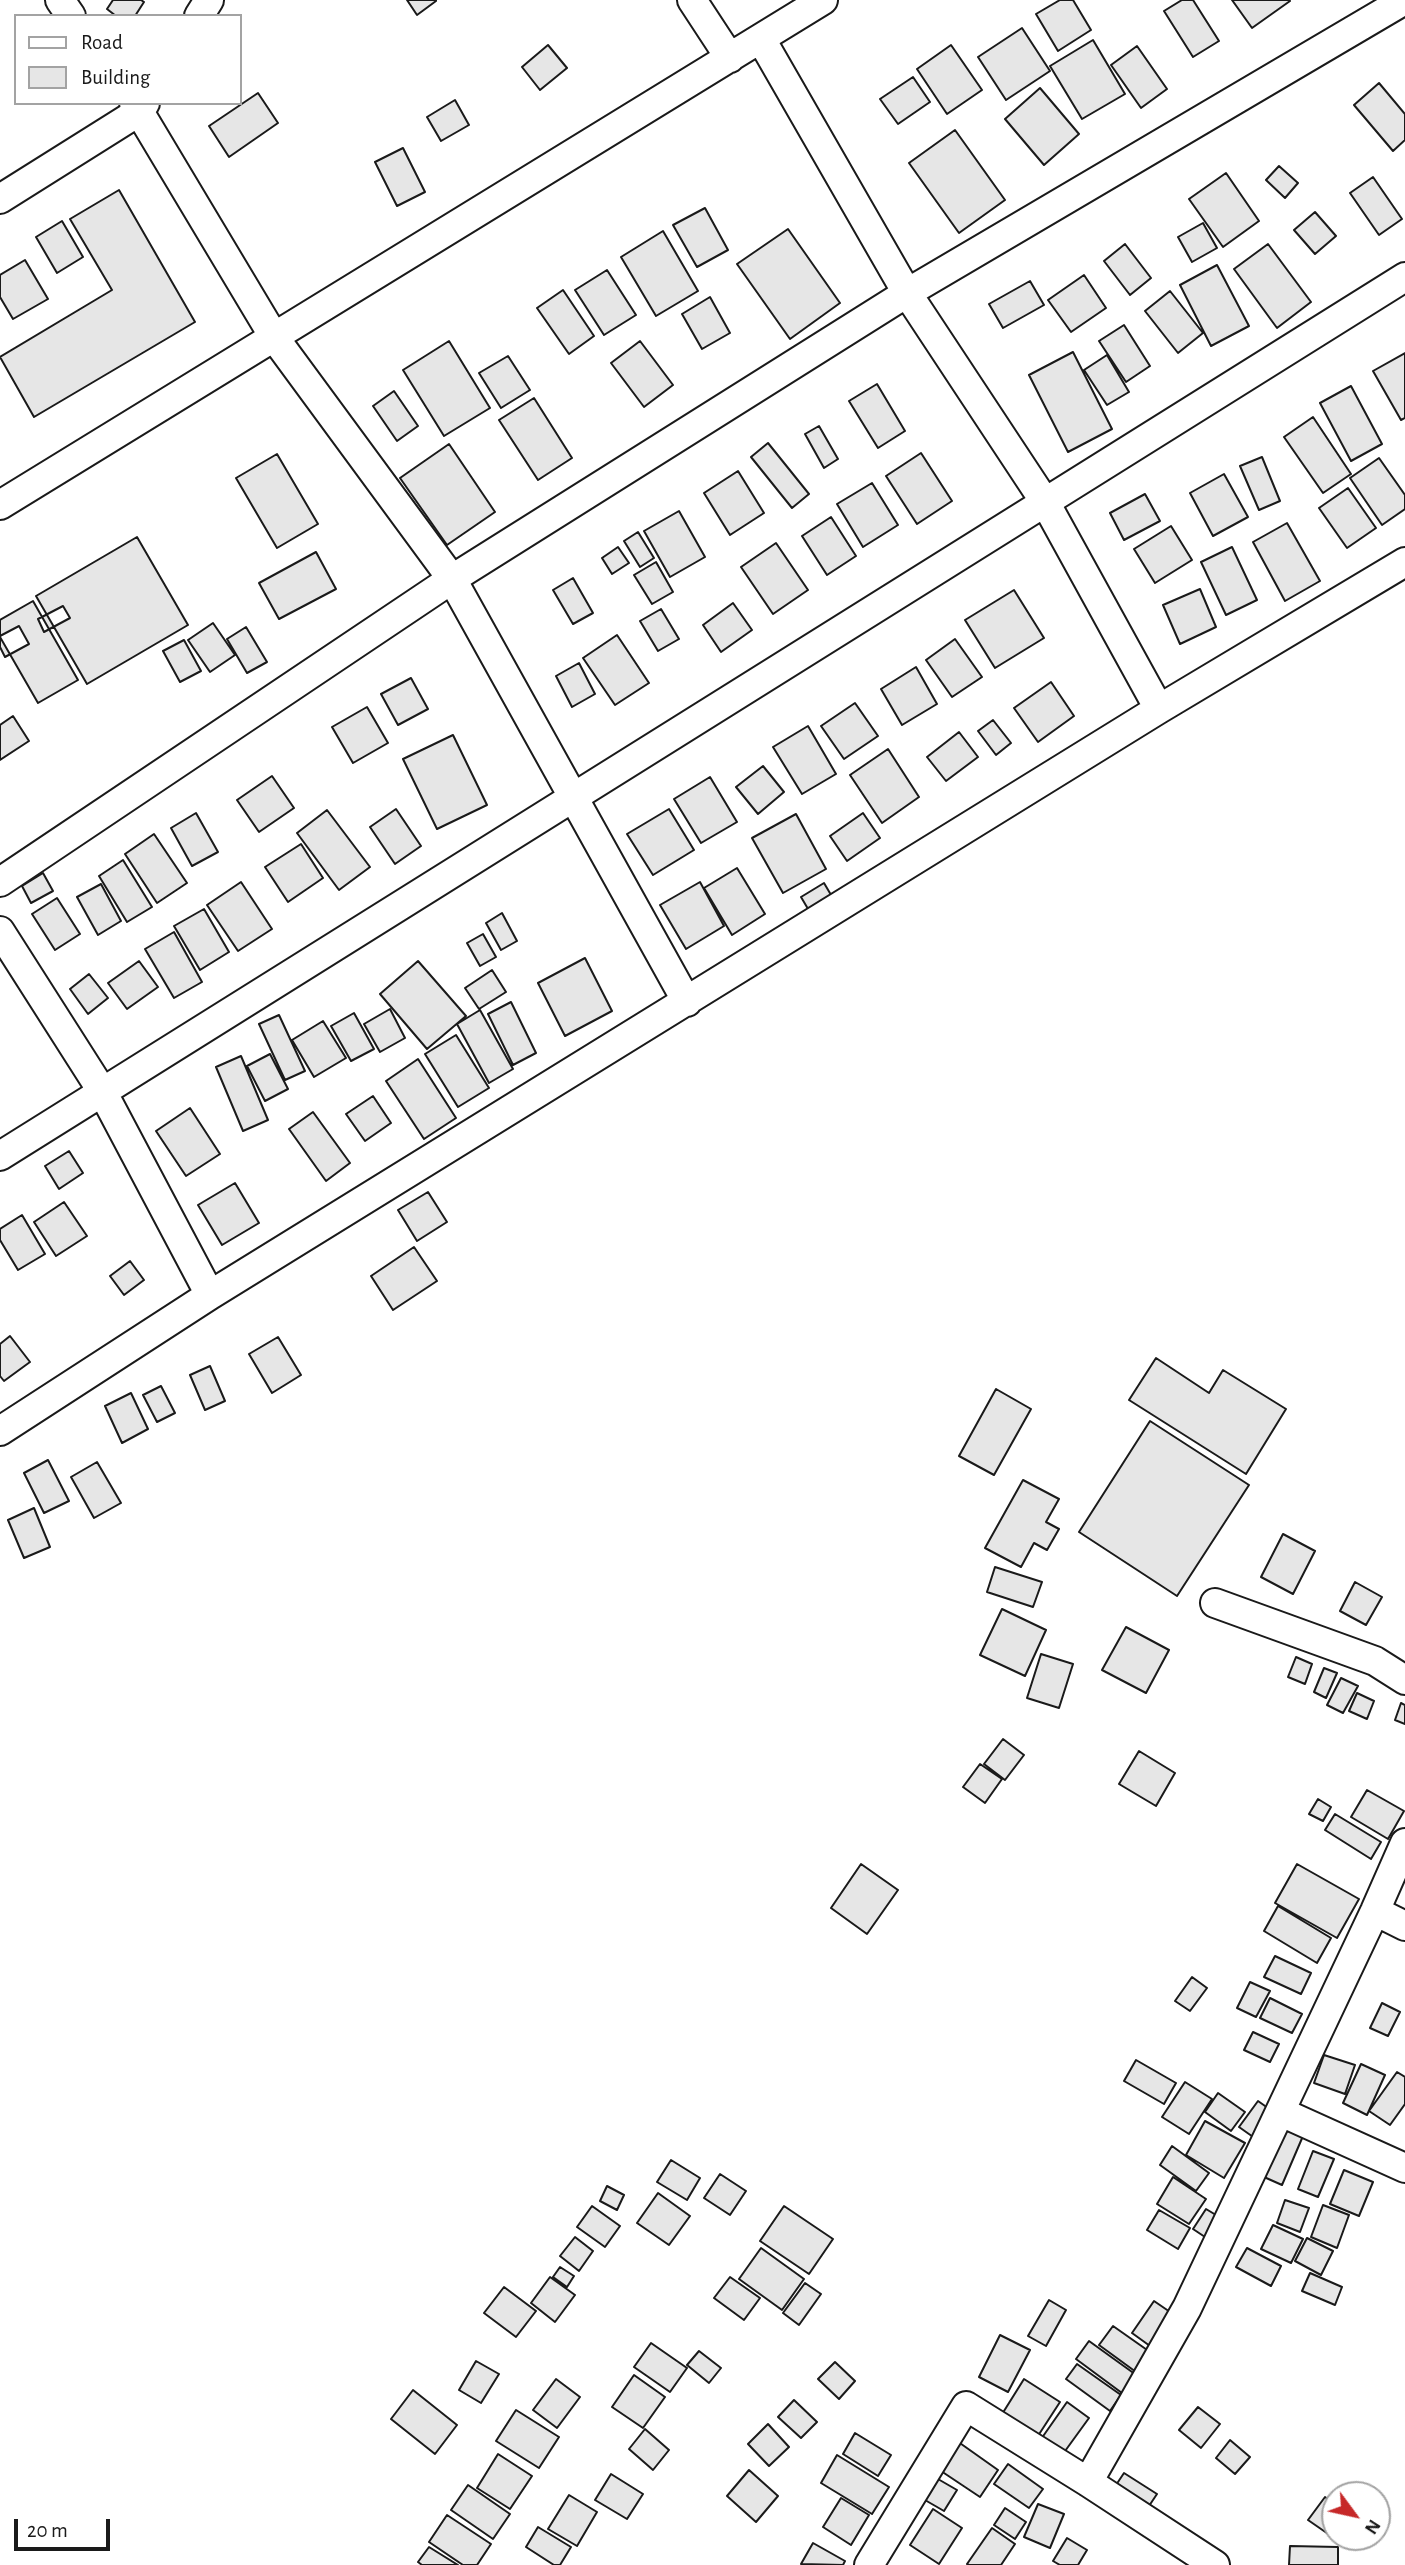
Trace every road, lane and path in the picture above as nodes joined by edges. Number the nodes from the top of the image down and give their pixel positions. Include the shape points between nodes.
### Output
1 (692, 0) edge
2 (823, 0) edge
3 (1399, 7) edge
4 (761, 39) junction
5 (730, 58) junction
6 (140, 106) edge
7 (0, 199) edge
8 (1405, 277) edge
9 (907, 293) junction
10 (274, 337) junction
11 (1045, 502) junction
12 (0, 506) edge
13 (1405, 562) edge
14 (452, 579) junction
15 (1159, 709) junction
16 (574, 797) junction
17 (0, 882) edge
18 (0, 931) edge
19 (687, 1002) junction
20 (102, 1091) junction
21 (0, 1156) edge
22 (209, 1295) junction
23 (0, 1431) edge
24 (1215, 1603) dead end
25 (1405, 1680) edge
26 (1405, 1843) edge
27 (1375, 1911) junction
28 (1405, 1926) edge
29 (1281, 2112) junction
30 (1405, 2168) edge
31 (1088, 2482) junction
32 (869, 2565) edge
33 (1215, 2565) edge

1 - 5 street
2 - 4 street
3 - 9 street
4 - 5 street
4 - 9 street
5 - 10 street
6 - 7 street
6 - 10 street
8 - 11 street
9 - 11 street
9 - 14 street
10 - 12 street
10 - 14 street
11 - 15 street
11 - 16 street
13 - 15 street
14 - 16 street
14 - 17 street
15 - 19 street
16 - 19 street
16 - 20 street
18 - 20 street
19 - 22 street
20 - 21 street
20 - 22 street
22 - 23 street
24 - 25 street via 1375,1661
26 - 27 street
27 - 28 street
27 - 29 street
29 - 30 street
29 - 31 street via 1187,2308
31 - 32 street via 966,2406
31 - 33 street

